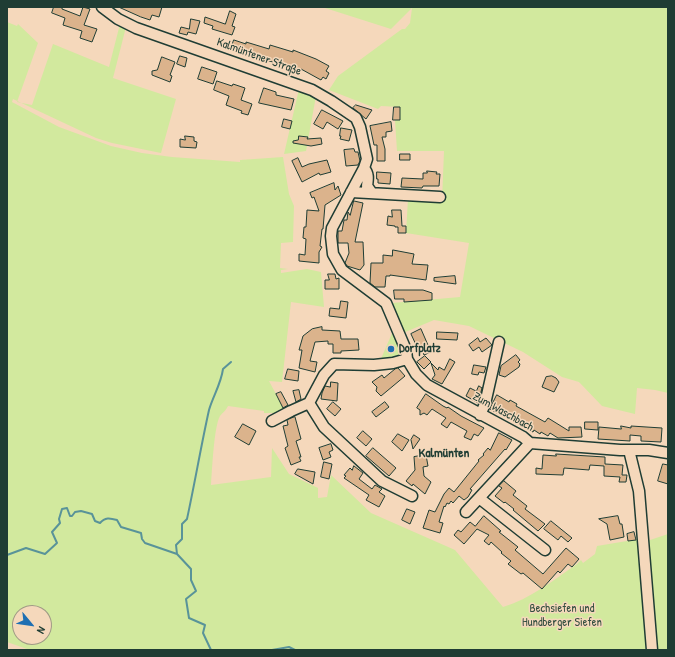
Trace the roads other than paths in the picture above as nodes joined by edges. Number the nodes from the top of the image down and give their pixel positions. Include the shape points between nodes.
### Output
1 (102, 7) edge
2 (364, 168) junction
3 (351, 192) junction
4 (372, 193) junction
5 (440, 197) dead end
6 (499, 342) dead end
7 (407, 359) junction
8 (309, 403) junction
9 (480, 415) junction
10 (272, 421) dead end
11 (530, 443) junction
12 (629, 450) junction
13 (668, 453) edge
14 (412, 496) dead end
15 (479, 498) junction
16 (466, 512) dead end
17 (545, 550) dead end
18 (652, 650) edge

1 - 2 street, Kalmüntener Straße via 136,28 304,87 331,101 358,122 367,158
2 - 3 street, Kalmüntener Straße
2 - 4 street, Kalmüntener Straße via 367,172 367,186
3 - 4 street
3 - 7 street, Kalmüntener Straße via 331,231 333,253 342,270 386,303 406,350
4 - 5 street
6 - 9 street
7 - 8 street via 374,366 334,364 324,375
7 - 9 street, Zum Waschbach via 416,374 427,385
8 - 10 street
8 - 14 street via 324,427 382,481
9 - 11 street, Zum Waschbach
11 - 12 street, Zum Waschbach
11 - 15 street
12 - 13 street, Zum Waschbach
12 - 18 street via 639,491
15 - 16 street
15 - 17 street

